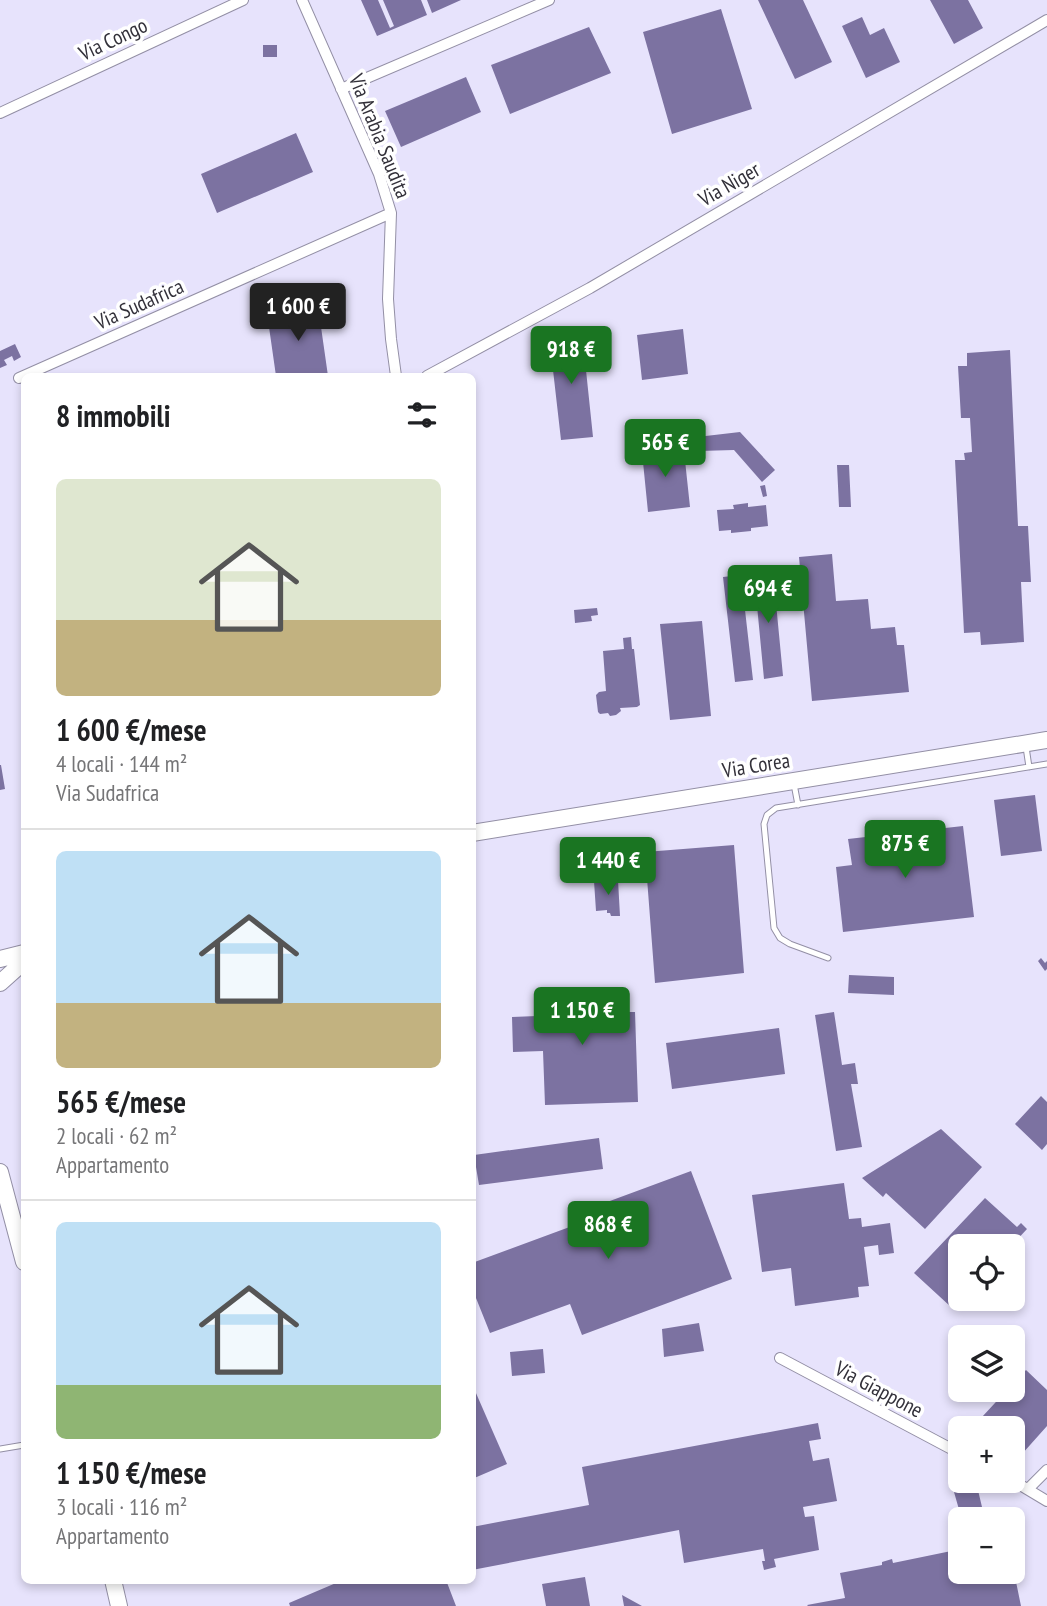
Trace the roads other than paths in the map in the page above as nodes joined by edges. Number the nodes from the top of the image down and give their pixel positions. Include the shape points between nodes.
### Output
1 (243, 0) edge
2 (302, 0) edge
3 (549, 0) edge
4 (1047, 20) edge
5 (341, 89) junction
6 (0, 113) edge
7 (391, 213) junction
8 (30, 373) edge
9 (396, 373) edge
10 (433, 373) edge
11 (1047, 740) edge
12 (1025, 744) junction
13 (1047, 764) edge
14 (1029, 767) junction
15 (793, 780) junction
16 (798, 805) junction
17 (476, 832) edge
18 (21, 955) edge
19 (828, 958) dead end
20 (0, 959) edge
21 (21, 963) edge
22 (0, 983) edge
23 (0, 1172) edge
24 (21, 1251) edge
25 (780, 1358) dead end
26 (21, 1446) edge
27 (948, 1447) edge
28 (0, 1449) edge
29 (1047, 1470) edge
30 (1025, 1487) edge
31 (1028, 1489) junction
32 (1047, 1501) edge
33 (114, 1584) edge
34 (119, 1606) edge

1 - 6 street, Via Congo
2 - 5 street, Via Arabia Saudita
3 - 5 street
4 - 10 street, Via Niger via 602,281
5 - 7 street, Via Arabia Saudita
7 - 8 street, Via Sudafrica
7 - 9 street, Via Arabia Saudita via 388,299
11 - 12 street, Via Corea
12 - 14 lane
12 - 15 street, Via Corea
13 - 14 lane
14 - 16 lane
15 - 16 lane
15 - 17 street, Via Corea
16 - 19 lane via 776,808 764,824 774,928 790,944
18 - 20 street
21 - 22 street
23 - 24 street
25 - 27 street, Via Giappone
26 - 28 lane
29 - 31 street
30 - 31 street
31 - 32 street
33 - 34 street

